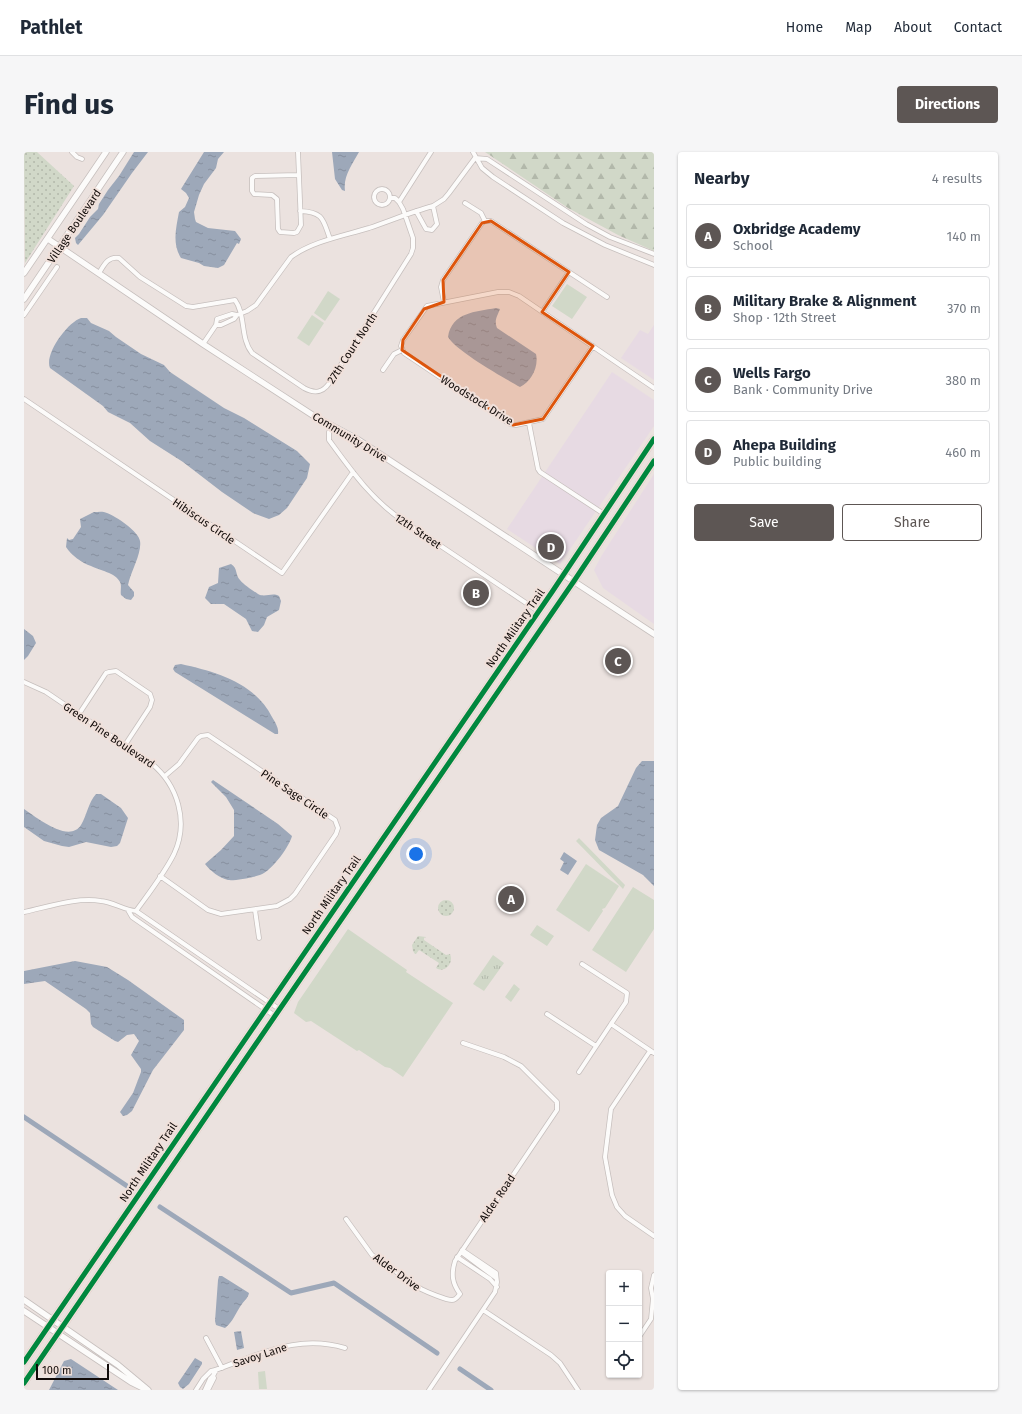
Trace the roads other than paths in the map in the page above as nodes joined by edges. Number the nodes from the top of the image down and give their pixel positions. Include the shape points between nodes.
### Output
1 (72, 152) edge
2 (106, 152) edge
3 (123, 152) edge
4 (298, 152) edge
5 (431, 152) edge
6 (473, 152) edge
7 (476, 158) junction
8 (82, 159) dead end
9 (299, 175) junction
10 (390, 198) dead end
11 (465, 203) dead end
12 (400, 204) junction
13 (433, 206) junction
14 (300, 211) junction
15 (416, 211) junction
16 (404, 215) junction
17 (485, 221) junction
18 (48, 239) junction
19 (330, 239) junction
20 (60, 247) junction
21 (654, 254) edge
22 (654, 264) edge
23 (57, 267) dead end
24 (569, 272) junction
25 (24, 273) edge
26 (99, 273) junction
27 (607, 298) dead end
28 (24, 299) edge
29 (444, 302) junction
30 (542, 312) junction
31 (24, 314) edge
32 (238, 314) junction
33 (216, 325) junction
34 (203, 344) junction
35 (593, 346) junction
36 (402, 350) junction
37 (383, 370) dead end
38 (654, 388) edge
39 (24, 399) edge
40 (529, 423) junction
41 (333, 427) junction
42 (654, 439) edge
43 (654, 461) edge
44 (353, 472) junction
45 (604, 514) junction
46 (564, 574) junction
47 (574, 581) junction
48 (538, 612) junction
49 (654, 634) edge
50 (24, 682) edge
51 (78, 714) junction
52 (125, 745) junction
53 (165, 776) junction
54 (416, 789) junction
55 (427, 796) junction
56 (160, 876) junction
57 (128, 910) junction
58 (255, 910) junction
59 (136, 911) junction
60 (24, 912) edge
61 (259, 938) dead end
62 (582, 964) dead end
63 (270, 1003) junction
64 (265, 1009) junction
65 (279, 1009) junction
66 (547, 1014) dead end
67 (274, 1016) junction
68 (611, 1024) junction
69 (463, 1043) dead end
70 (596, 1046) junction
71 (652, 1052) edge
72 (579, 1072) dead end
73 (346, 1219) dead end
74 (654, 1236) edge
75 (462, 1251) junction
76 (458, 1257) junction
77 (654, 1275) edge
78 (497, 1287) junction
79 (654, 1299) edge
80 (24, 1300) edge
81 (483, 1310) junction
82 (24, 1311) edge
83 (53, 1320) junction
84 (48, 1327) junction
85 (62, 1327) junction
86 (642, 1332) edge
87 (57, 1334) junction
88 (206, 1338) dead end
89 (345, 1348) dead end
90 (24, 1362) edge
91 (222, 1368) junction
92 (216, 1370) junction
93 (213, 1376) junction
94 (202, 1381) junction
95 (24, 1383) edge
96 (208, 1385) junction
97 (148, 1390) edge
98 (196, 1390) edge
99 (205, 1390) edge
100 (208, 1390) edge
101 (429, 1390) edge
102 (578, 1390) edge

1 - 8 street
2 - 18 street, Village Boulevard
3 - 20 street, Village Boulevard
4 - 9 street
5 - 12 street
6 - 7 street
7 - 13 street via 444,199
7 - 21 street via 487,159 574,217 610,237
7 - 22 street via 482,168 493,177 563,222 606,245
9 - 14 street
9 - 14 street via 255,176 251,182 254,194 272,195 277,199 277,225 280,232 297,232
10 - 12 street via 395,198
11 - 17 street via 481,213
12 - 16 street, 27th Court North
13 - 15 street
13 - 15 street via 437,224 432,230 426,229
14 - 19 street via 320,215
15 - 16 street
16 - 19 street
16 - 32 street, 27th Court North via 413,238 411,254 323,390 309,390 252,353 247,345
17 - 24 street via 494,222
17 - 29 street via 443,280 441,287
18 - 20 street, Community Drive
18 - 25 street, Village Boulevard
19 - 32 street via 290,257 256,306
20 - 26 street, Community Drive
20 - 28 street, Village Boulevard
23 - 31 street
24 - 27 street
24 - 30 street
26 - 32 street via 109,259 116,257 140,277 182,305 193,307 235,300
26 - 34 street, Community Drive
29 - 30 street via 505,291 516,294
29 - 36 street via 424,309 403,340
30 - 35 street
32 - 33 street via 234,319
32 - 33 street via 217,319
33 - 34 street
34 - 41 street, Community Drive
35 - 38 street
35 - 40 street, Woodstock Drive via 546,416 540,421
36 - 37 street via 394,354
36 - 40 street, Woodstock Drive via 510,424
39 - 44 street, Hibiscus Circle via 282,574
40 - 45 street via 540,472
41 - 44 street, 12th Street via 329,432 329,440
41 - 46 street, Community Drive via 356,439
42 - 45 main road, North Military Trail
43 - 47 main road, North Military Trail
44 - 48 street, 12th Street via 371,495 393,514
45 - 46 main road, North Military Trail
46 - 47 street, Community Drive
46 - 48 main road, North Military Trail
47 - 49 street, Community Drive
47 - 55 main road, North Military Trail
48 - 54 main road, North Military Trail
50 - 51 street, Green Pine Boulevard via 40,689
51 - 52 street, Green Pine Boulevard
51 - 52 street via 106,674 113,671 120,673 150,694 152,700
52 - 53 street, Green Pine Boulevard via 151,762
53 - 56 street, Green Pine Boulevard via 178,802 181,826 174,853
53 - 58 street, Pine Sage Circle via 179,764 198,738 208,735 335,820 338,828 336,834 295,894 277,906
54 - 55 main road
54 - 63 main road, North Military Trail
55 - 65 main road, North Military Trail
56 - 58 street, Pine Sage Circle via 214,913
56 - 59 street, Green Pine Boulevard
57 - 59 street
57 - 60 street via 108,902 84,900
57 - 64 street via 132,917
58 - 61 street
59 - 63 street
62 - 68 street via 627,993 626,1002
63 - 64 main road, North Military Trail
63 - 65 street
64 - 67 street
64 - 83 main road, North Military Trail
65 - 67 main road, North Military Trail
66 - 70 street
67 - 85 main road, North Military Trail
68 - 70 street
68 - 71 street
69 - 75 street, Alder Road via 504,1057 521,1066 557,1102 557,1110
70 - 72 street
71 - 74 street via 611,1109 605,1157 612,1195 617,1206 625,1216
73 - 76 street, Alder Drive via 372,1255 421,1289 452,1300 460,1294 453,1283 452,1273
75 - 76 street, Alder Drive
75 - 78 street via 496,1273
76 - 78 street via 490,1279
77 - 79 street via 651,1288
78 - 81 street
79 - 86 street via 651,1319
80 - 83 street
81 - 101 street
81 - 102 street via 556,1359
82 - 84 street
83 - 84 main road, North Military Trail
83 - 85 street
84 - 87 street
84 - 90 main road, North Military Trail
85 - 87 main road, North Military Trail
85 - 97 street via 118,1365
87 - 95 main road, North Military Trail
87 - 97 street via 131,1382
88 - 91 street, Savoy Lane
89 - 91 street, Savoy Lane via 317,1344 289,1345 266,1350
91 - 92 street, Savoy Lane
92 - 93 street
92 - 94 street, Savoy Lane via 208,1373
93 - 96 street
93 - 100 street
94 - 96 street
94 - 98 street, Savoy Lane
96 - 99 street

